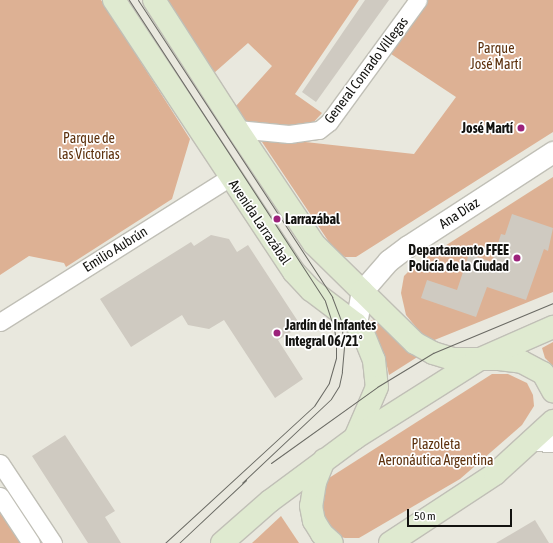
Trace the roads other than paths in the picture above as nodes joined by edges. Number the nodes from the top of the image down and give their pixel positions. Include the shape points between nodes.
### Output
1 (114, 0) edge
2 (154, 0) edge
3 (418, 0) edge
4 (198, 66) junction
5 (168, 84) junction
6 (237, 129) junction
7 (553, 152) edge
8 (230, 177) junction
9 (362, 292) junction
10 (0, 322) edge
11 (356, 324) junction
12 (553, 327) edge
13 (480, 359) junction
14 (553, 391) edge
15 (553, 415) edge
16 (553, 421) edge
17 (355, 438) junction
18 (543, 441) edge
19 (324, 460) junction
20 (0, 463) edge
21 (0, 496) edge
22 (32, 543) edge
23 (53, 543) edge
24 (222, 543) edge
25 (332, 543) edge
26 (390, 543) edge

1 - 5 main road, Avenida Larrazábal
2 - 4 main road
3 - 6 street, General Conrado Villegas via 329,122 319,130 289,134
4 - 5 main road
4 - 6 main road
5 - 8 main road, Avenida Larrazábal
6 - 9 main road via 314,244
7 - 9 street, Ana Díaz via 408,246 379,270
8 - 10 street, Emilio Aubrún
8 - 11 main road, Avenida Larrazábal via 301,280
9 - 11 street, Ana Díaz
9 - 13 main road via 415,343 432,353 453,360
11 - 17 main road, Avenida Larrazábal via 374,360 377,387
12 - 13 main road
13 - 14 main road via 511,360 534,366 543,373
13 - 17 main road
15 - 16 main road
16 - 18 main road
17 - 19 main road
18 - 26 main road
19 - 24 main road
19 - 25 main road via 315,482 311,506 314,521 322,534
20 - 23 street
21 - 22 street

